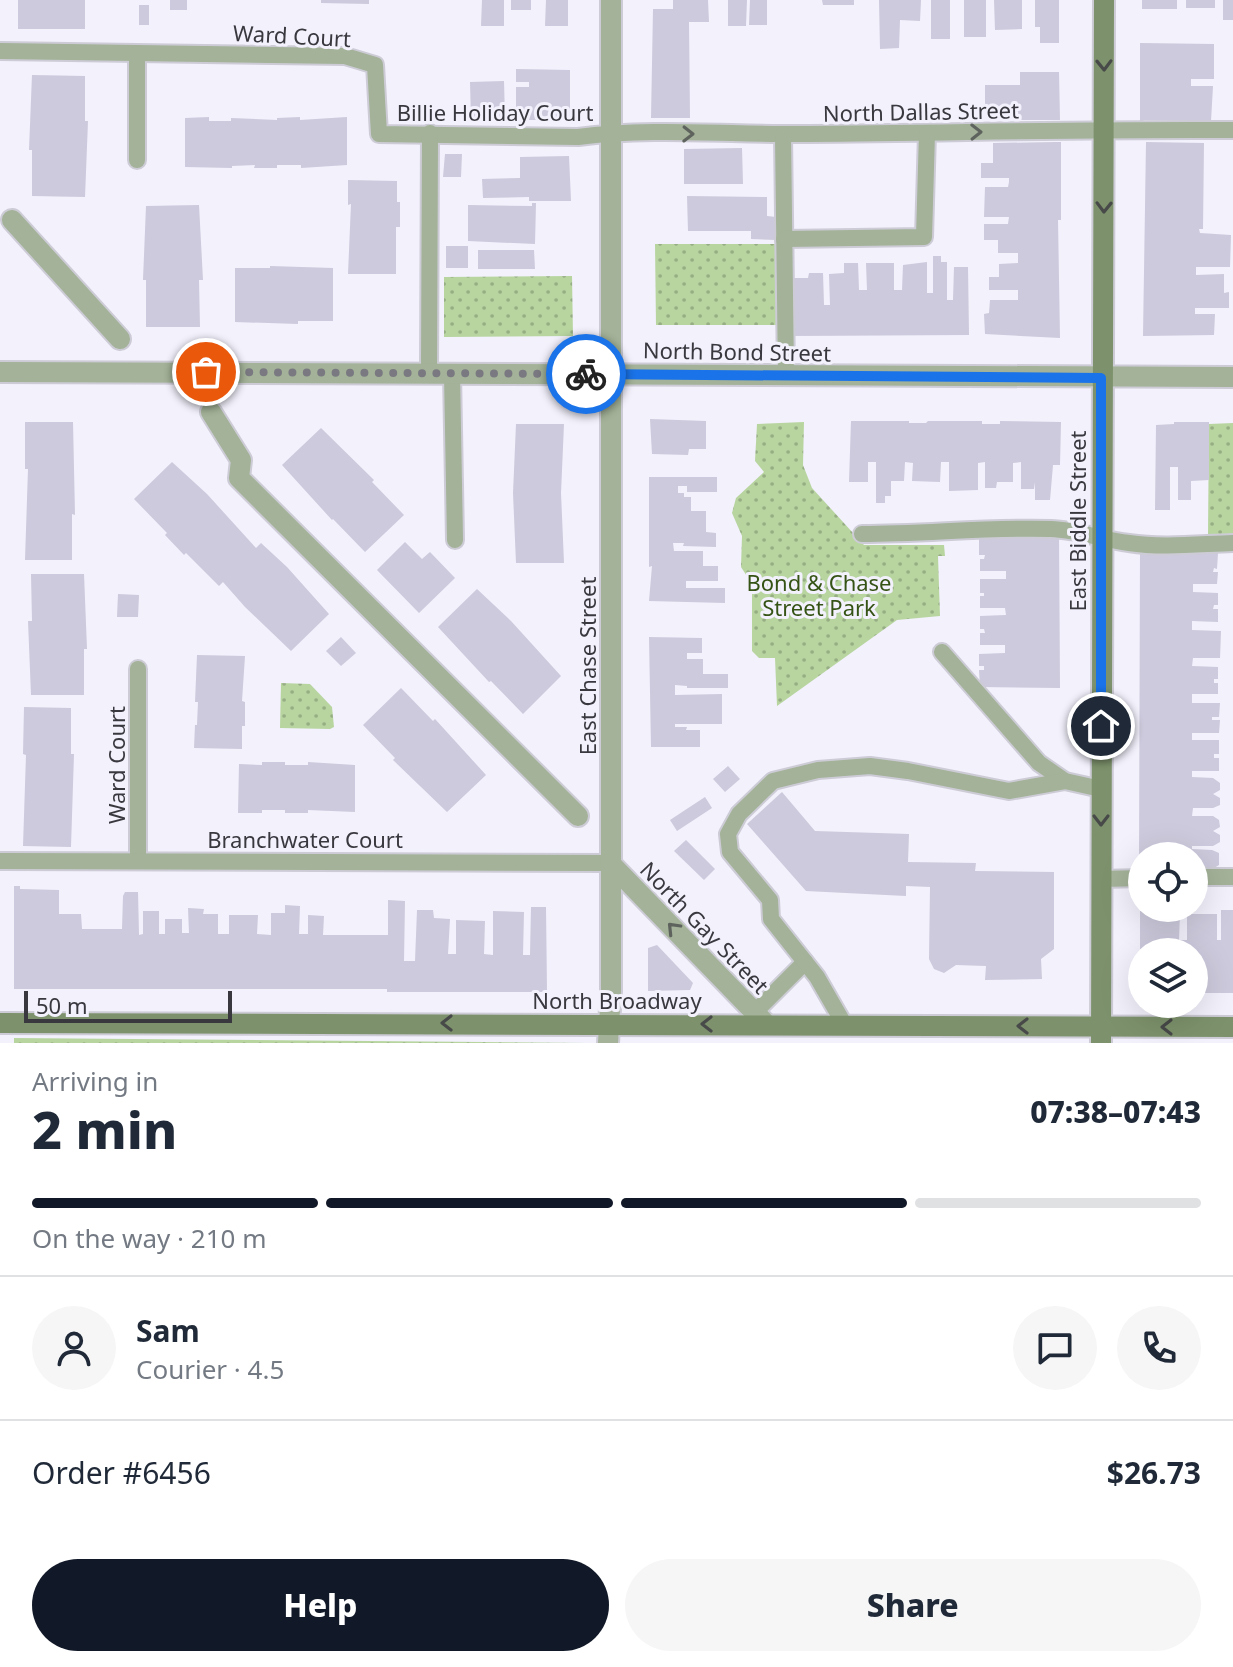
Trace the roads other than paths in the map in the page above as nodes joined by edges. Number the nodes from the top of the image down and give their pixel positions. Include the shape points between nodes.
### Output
1 (611, 0) edge
2 (1104, 0) edge
3 (0, 51) edge
4 (137, 54) junction
5 (1105, 129) junction
6 (1233, 130) edge
7 (430, 133) junction
8 (610, 133) junction
9 (927, 133) junction
10 (379, 134) joint
11 (783, 135) junction
12 (137, 160) dead end
13 (12, 220) dead end
14 (784, 239) junction
15 (120, 339) dead end
16 (0, 372) edge
17 (429, 373) junction
18 (452, 373) junction
19 (611, 374) junction
20 (786, 376) junction
21 (1233, 377) edge
22 (1101, 378) junction
23 (211, 412) dead end
24 (862, 534) dead end
25 (1101, 538) junction
26 (455, 540) dead end
27 (1233, 543) edge
28 (942, 652) dead end
29 (138, 669) dead end
30 (1065, 781) junction
31 (1101, 789) junction
32 (578, 816) dead end
33 (138, 860) junction
34 (0, 861) edge
35 (610, 863) junction
36 (1208, 877) edge
37 (1233, 877) edge
38 (1128, 878) edge
39 (1101, 879) junction
40 (805, 962) junction
41 (760, 1018) junction
42 (0, 1023) edge
43 (844, 1024) junction
44 (1233, 1027) edge
45 (608, 1033) edge
46 (1101, 1035) edge

1 - 8 street, East Chase Street
2 -> 5 main road, East Biddle Street
3 - 4 lane, Ward Court
4 - 10 lane, Ward Court via 313,53 375,65
4 - 12 lane
5 - 6 lane, North Dallas Street
9 -> 5 lane, North Dallas Street
5 -> 22 main road, East Biddle Street
7 - 8 lane, Billie Holiday Court
7 - 10 lane, Billie Holiday Court
7 - 17 lane
8 -> 11 lane, North Dallas Street
8 - 19 street, East Chase Street
9 - 11 lane, North Dallas Street
9 - 14 lane via 924,237
11 - 14 lane
13 - 15 street
14 - 20 lane
16 - 17 street, North Bond Street
17 - 18 street, North Bond Street
18 - 19 street, North Bond Street
18 - 26 lane
19 - 20 street, North Bond Street
19 - 35 street, East Chase Street
20 - 22 street, North Bond Street
21 - 22 street, North Bond Street
22 - 25 main road, East Biddle Street
23 - 32 street via 241,460 239,478
24 - 25 lane via 1050,529
25 - 27 lane via 1132,544
25 - 31 main road, East Biddle Street
28 - 30 lane via 1039,763
29 - 33 lane, Ward Court
30 - 31 lane
30 - 40 lane via 1009,791 870,766 773,781 739,814 728,834 730,852 770,900 771,919
31 -> 39 main road, East Biddle Street
33 - 34 lane, Branchwater Court
33 - 35 lane, Branchwater Court
41 -> 35 street, North Gay Street
35 - 45 street, East Chase Street
36 - 37 lane
38 - 39 lane
39 - 46 main road, East Biddle Street
40 - 41 lane
40 - 43 lane
41 - 43 main road, North Broadway
41 -> 45 main road, North Broadway
45 -> 42 main road, North Broadway
46 -> 43 main road, North Broadway
44 -> 46 main road, North Broadway

